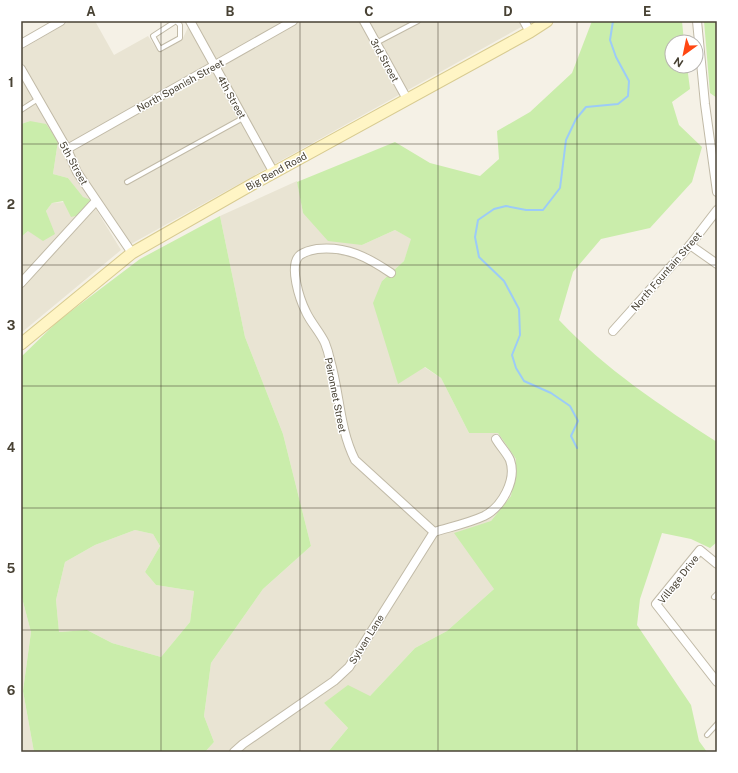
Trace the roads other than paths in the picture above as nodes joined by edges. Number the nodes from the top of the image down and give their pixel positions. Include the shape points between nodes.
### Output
1 (61, 21) edge
2 (189, 21) edge
3 (293, 21) edge
4 (364, 21) edge
5 (418, 21) edge
6 (524, 21) edge
7 (547, 21) edge
8 (697, 21) edge
9 (180, 25) junction
10 (530, 32) junction
11 (21, 44) edge
12 (376, 44) junction
13 (214, 66) junction
14 (21, 69) edge
15 (38, 99) junction
16 (407, 99) junction
17 (21, 110) edge
18 (244, 118) junction
19 (67, 149) junction
20 (274, 173) junction
21 (126, 182) dead end
22 (717, 192) edge
23 (96, 201) junction
24 (717, 210) edge
25 (690, 245) junction
26 (132, 253) junction
27 (717, 264) edge
28 (391, 273) dead end
29 (21, 283) edge
30 (613, 331) dead end
31 (21, 344) edge
32 (496, 439) dead end
33 (434, 532) junction
34 (717, 564) edge
35 (717, 682) edge
36 (717, 724) edge
37 (707, 735) dead end
38 (234, 752) edge

1 - 11 street
2 - 9 lane
2 - 13 street, 4th Street
3 - 13 street, North Spanish Street
4 - 12 street, 3rd Street
5 - 12 lane
6 - 10 street
7 - 10 main road, Big Bend Road
8 - 22 street
9 - 9 lane via 180,38 160,49 153,36 176,21
10 - 16 main road, Big Bend Road
12 - 16 street, 3rd Street
13 - 18 street, 4th Street
13 - 19 street, North Spanish Street
14 - 15 street, 5th Street
15 - 17 lane
15 - 19 street, 5th Street
16 - 20 main road, Big Bend Road
18 - 20 street, 4th Street
18 - 21 lane
19 - 23 street, 5th Street via 77,172
20 - 26 main road, Big Bend Road
23 - 26 street, 5th Street
23 - 29 street
24 - 25 street, North Fountain Street
25 - 27 street
25 - 30 street, North Fountain Street
26 - 31 main road, Big Bend Road
28 - 33 street, Peironnet Street via 364,256 324,249 308,250 299,255 295,267 297,290 325,343 331,362 343,430 352,455 370,475
32 - 33 street via 510,460 511,469 509,486 496,508 486,515
33 - 38 street, Sylvan Lane via 349,667 334,681
34 - 35 street, Village Drive via 700,550 656,604
36 - 37 lane

